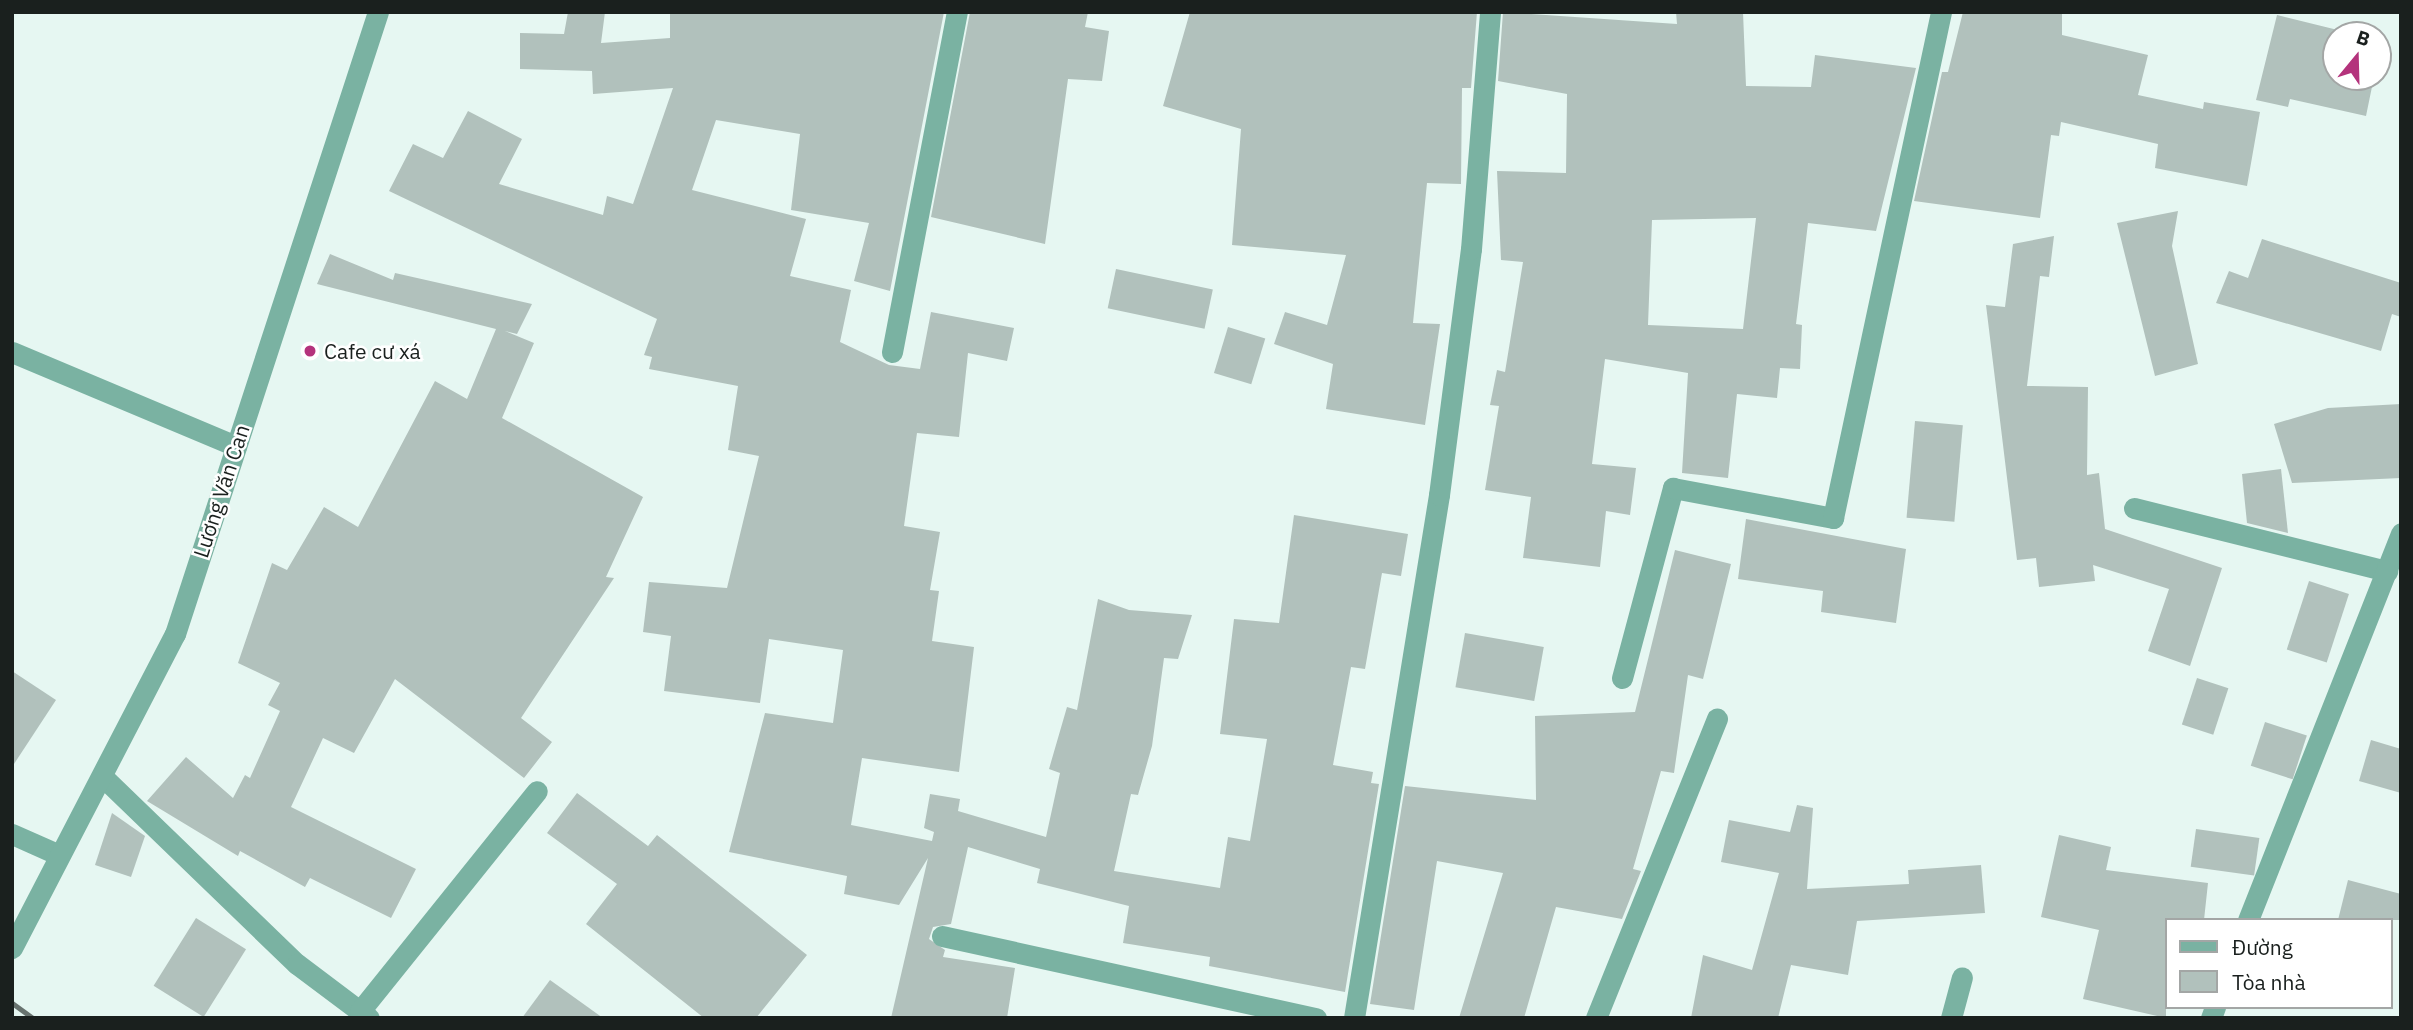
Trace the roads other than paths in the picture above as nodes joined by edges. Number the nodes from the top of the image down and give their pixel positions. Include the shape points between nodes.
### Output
1 (378, 12) edge
2 (957, 12) edge
3 (1490, 12) edge
4 (1941, 12) edge
5 (12, 352) edge
6 (892, 352) dead end
7 (236, 446) junction
8 (2134, 508) dead end
9 (2401, 533) edge
10 (2387, 571) junction
11 (1622, 678) dead end
12 (1717, 718) dead end
13 (102, 776) junction
14 (537, 791) dead end
15 (12, 834) edge
16 (57, 854) junction
17 (2249, 918) edge
18 (942, 936) dead end
19 (12, 948) edge
20 (1962, 977) dead end
21 (365, 1014) edge
22 (1316, 1018) edge
23 (1354, 1018) edge
24 (1596, 1018) edge
25 (1951, 1018) edge

1 - 7 street, Lương Văn Can
2 - 6 street
3 - 23 street via 1471,248 1441,481
4 - 11 street via 1833,519 1673,488
5 - 7 street
7 - 13 street, Lương Văn Can via 175,634
8 - 10 street
9 - 10 street
10 - 17 street
12 - 24 street
13 - 16 street, Lương Văn Can
13 - 21 street via 297,964
14 - 21 street
15 - 16 street
16 - 19 street, Lương Văn Can
18 - 22 street
20 - 25 street

